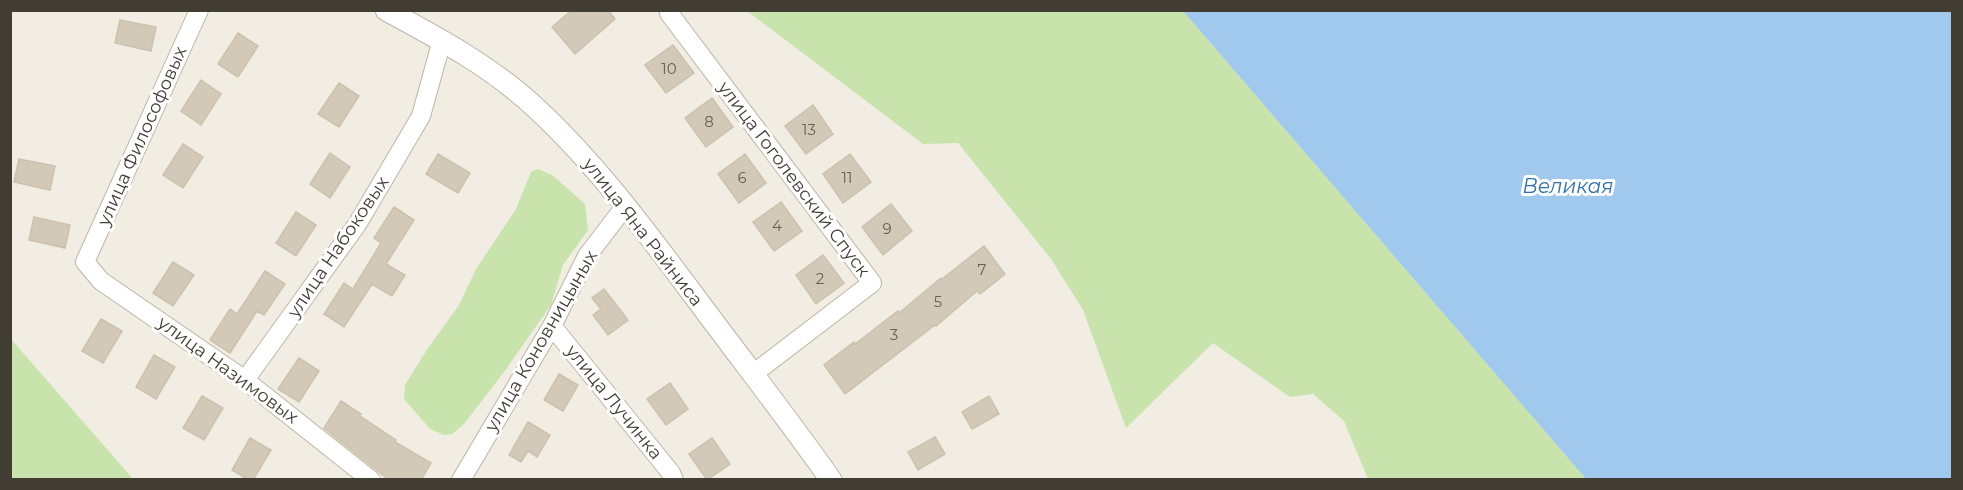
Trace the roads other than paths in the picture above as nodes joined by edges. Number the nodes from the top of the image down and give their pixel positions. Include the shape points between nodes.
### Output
1 (199, 10) edge
2 (386, 10) edge
3 (669, 13) dead end
4 (442, 40) junction
5 (626, 205) junction
6 (85, 262) joint
7 (552, 326) junction
8 (753, 374) junction
9 (245, 380) junction
10 (830, 478) edge
11 (371, 480) edge
12 (461, 480) edge
13 (674, 480) edge

1 - 6 street, улица Философовых
2 - 4 street, улица Яна Райниса
3 - 8 street, улица Гоголевский Спуск via 872,283
4 - 5 street, улица Яна Райниса via 537,109
4 - 9 street, улица Набоковых via 421,116 358,223
5 - 7 street, улица Коновницыных via 587,256
5 - 8 street, улица Яна Райниса
6 - 9 street, улица Назимовых via 101,281
7 - 12 street, улица Коновницыных
7 - 13 street, улица Лучинка
8 - 10 street, улица Яна Райниса
9 - 11 street, улица Назимовых

